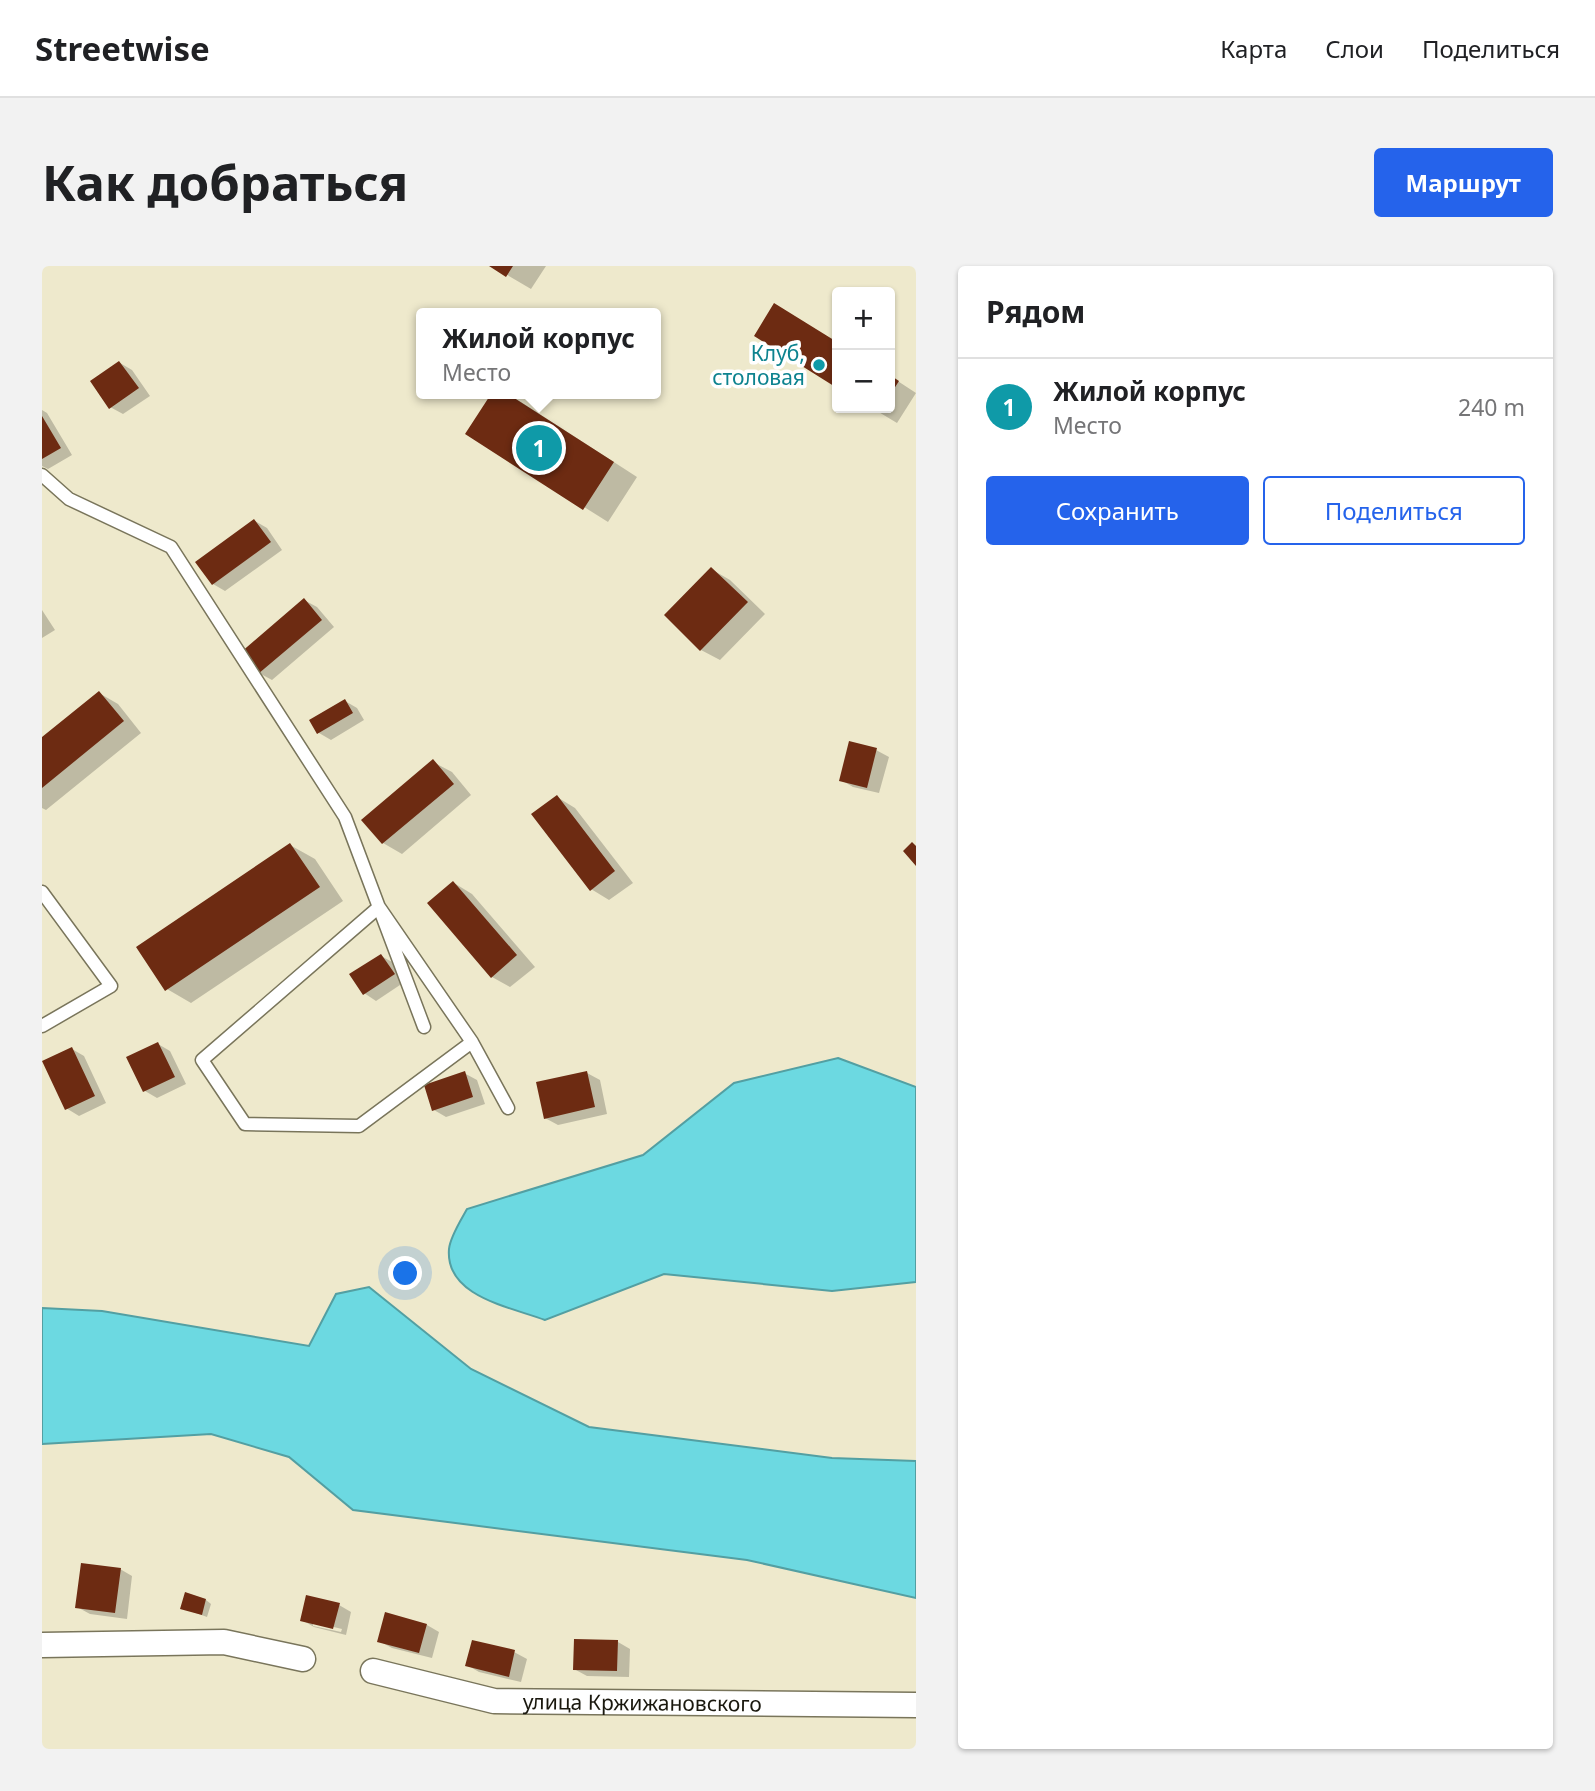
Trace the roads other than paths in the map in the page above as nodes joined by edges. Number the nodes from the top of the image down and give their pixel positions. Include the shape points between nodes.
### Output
1 (42, 475) edge
2 (42, 892) edge
3 (379, 907) junction
4 (42, 1026) edge
5 (424, 1027) dead end
6 (472, 1042) junction
7 (508, 1108) dead end
8 (42, 1645) edge
9 (303, 1659) dead end
10 (373, 1671) dead end
11 (916, 1705) edge

1 - 3 lane via 69,499 171,547 345,817
2 - 4 lane via 111,986
3 - 5 lane
3 - 6 lane
3 - 6 lane via 202,1060 245,1124 359,1126
6 - 7 lane
8 - 9 street via 223,1642
10 - 11 street, улица Кржижановского via 495,1701

